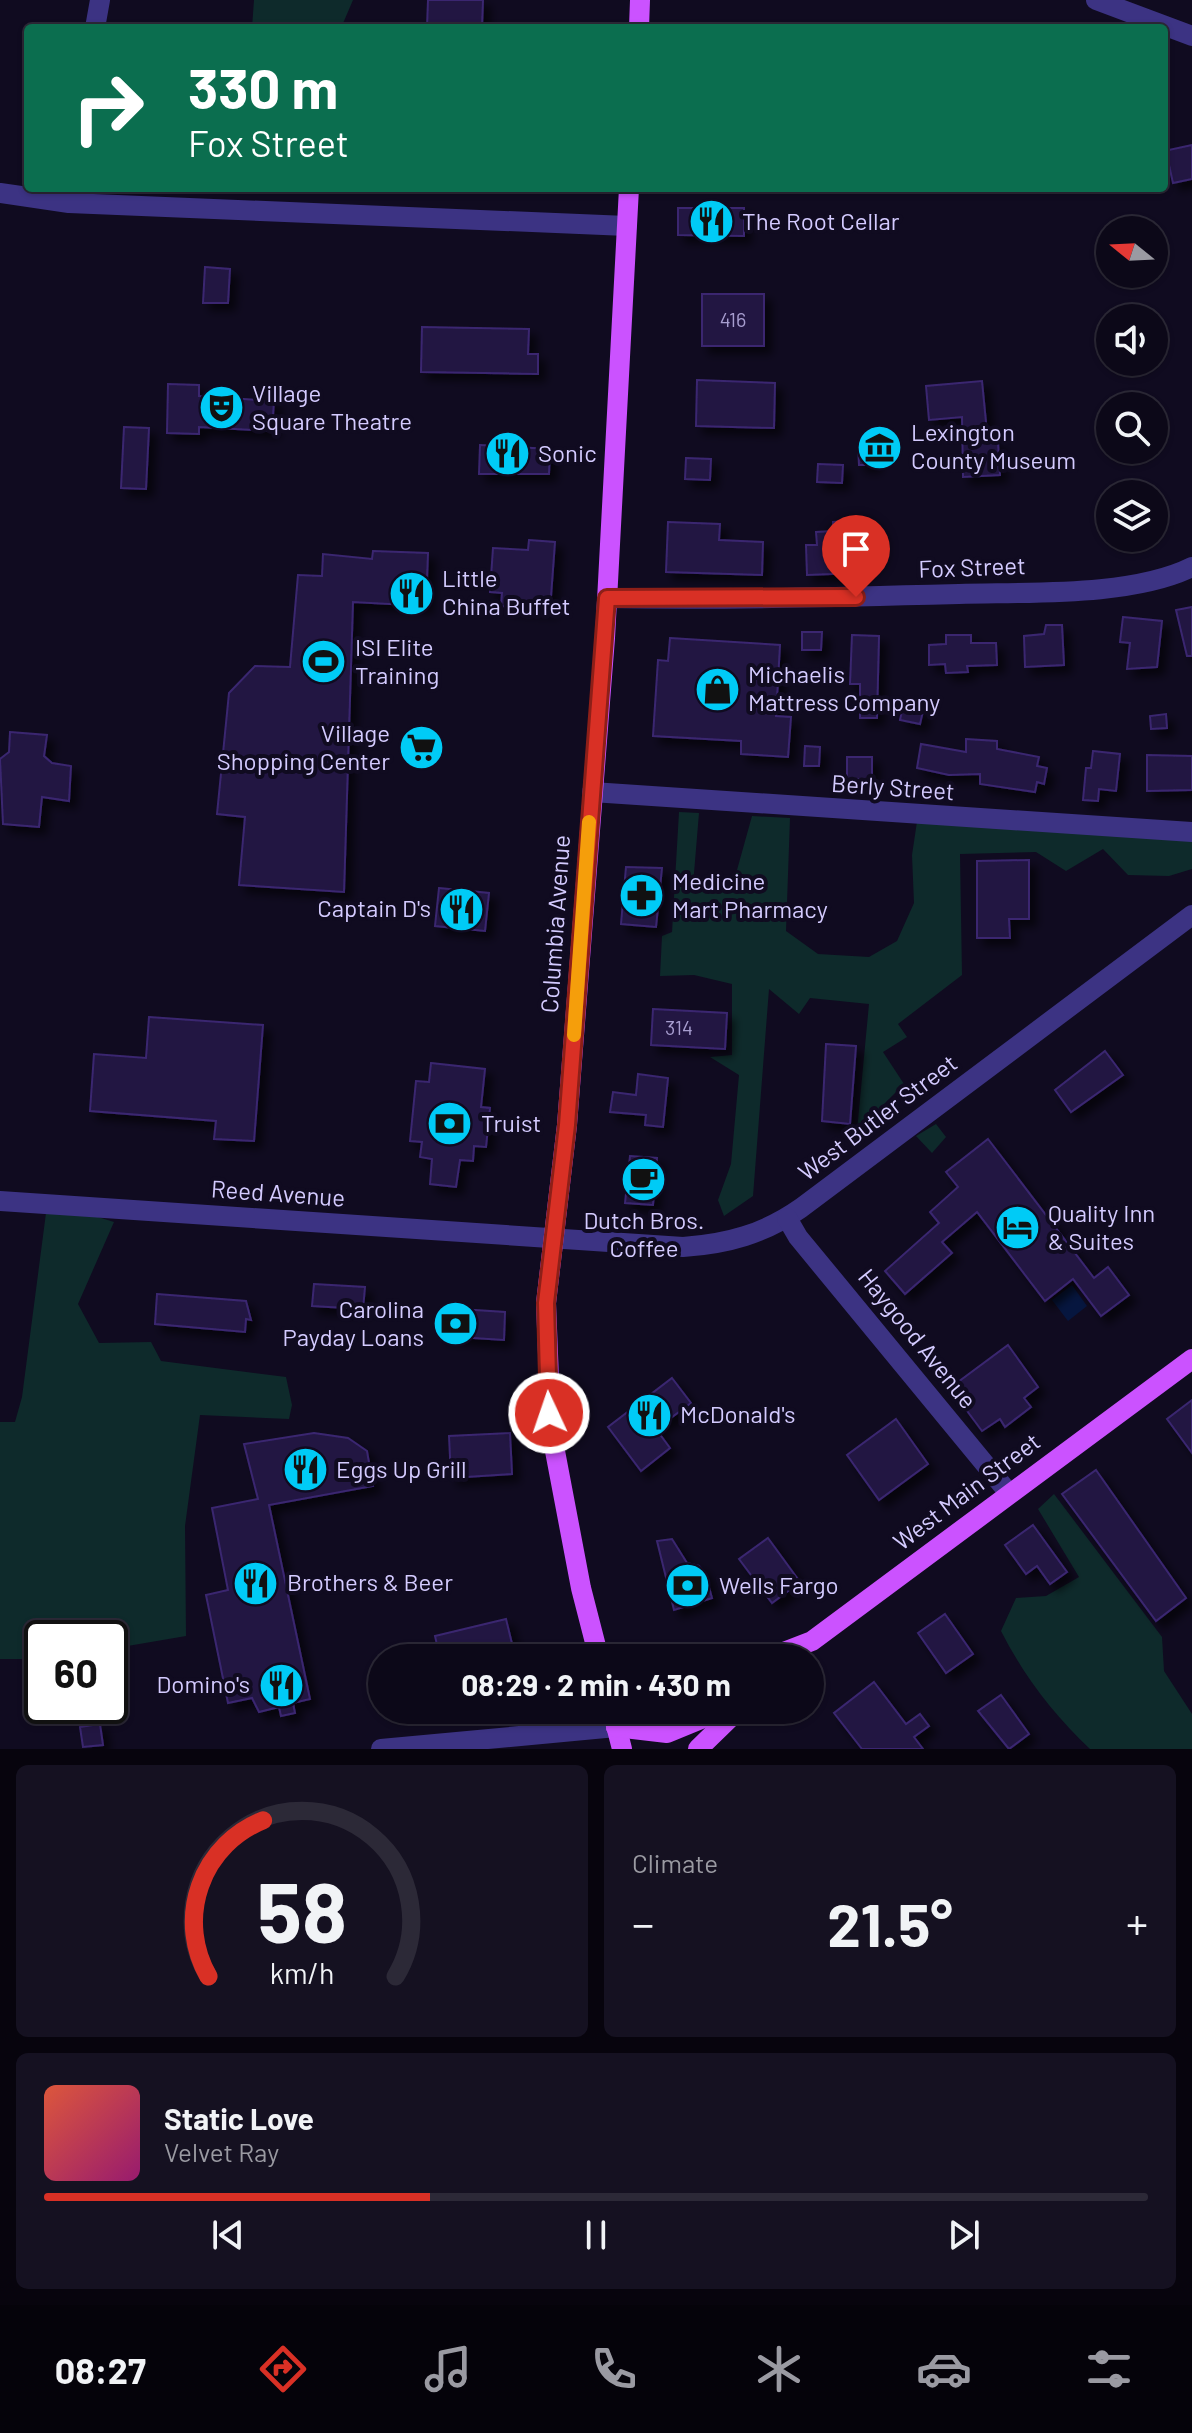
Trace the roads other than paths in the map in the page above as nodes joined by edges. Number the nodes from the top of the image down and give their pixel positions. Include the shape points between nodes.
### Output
1 (100, 0) edge
2 (640, 0) edge
3 (1096, 0) edge
4 (96, 24) edge
5 (639, 24) edge
6 (1160, 24) edge
7 (1168, 27) edge
8 (1192, 36) edge
9 (629, 192) edge
10 (0, 193) edge
11 (70, 196) edge
12 (627, 226) junction
13 (1192, 567) edge
14 (607, 598) junction
15 (592, 792) junction
16 (1192, 832) edge
17 (1192, 915) edge
18 (0, 1201) edge
19 (787, 1218) junction
20 (553, 1238) junction
21 (1192, 1359) edge
22 (1008, 1492) junction
23 (812, 1641) junction
24 (595, 1644) edge
25 (804, 1644) edge
26 (809, 1644) edge
27 (575, 1724) edge
28 (615, 1724) edge
29 (633, 1724) edge
30 (689, 1724) edge
31 (724, 1724) edge
32 (381, 1749) edge
33 (622, 1749) edge
34 (698, 1749) edge

1 - 4 street
2 - 5 main road
3 - 6 street
7 - 8 street
9 - 12 main road, Columbia Avenue
10 - 11 street
11 - 12 street
12 - 14 main road, Columbia Avenue
13 - 14 street, Fox Street via 1138,585 1023,593
14 - 15 main road, Columbia Avenue
15 - 16 street, Berly Street
15 - 20 main road, Columbia Avenue via 567,1125
17 - 19 street, West Butler Street
18 - 20 street, Reed Avenue
19 - 20 street, West Butler Street via 758,1233 714,1245
19 - 22 street, Haygood Avenue
20 - 24 main road, Columbia Avenue via 546,1303 547,1396
21 - 22 main road, West Main Street
22 - 23 main road, West Main Street
23 - 25 main road, West Main Street
23 - 26 main road
27 - 32 street
28 - 33 main road
29 - 30 main road via 667,1733
31 - 34 main road

